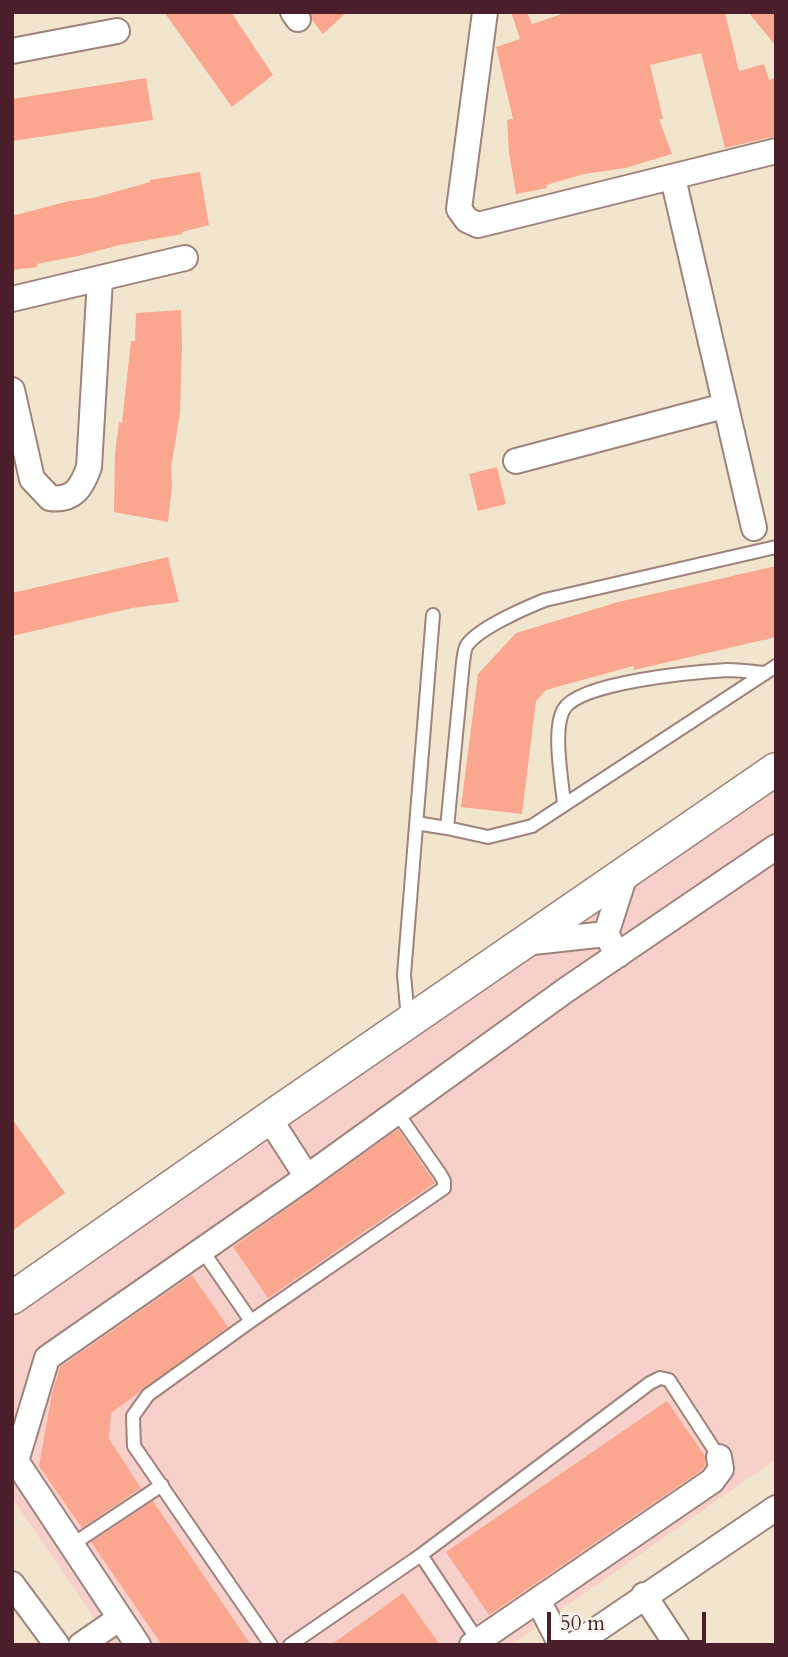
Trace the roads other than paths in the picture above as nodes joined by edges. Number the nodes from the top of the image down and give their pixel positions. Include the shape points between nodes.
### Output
1 (485, 12) edge
2 (117, 31) dead end
3 (12, 51) edge
4 (776, 151) edge
5 (673, 177) junction
6 (185, 258) dead end
7 (100, 279) junction
8 (12, 299) edge
9 (12, 390) edge
10 (724, 406) junction
11 (516, 461) dead end
12 (754, 528) dead end
13 (776, 547) edge
14 (433, 615) dead end
15 (776, 666) edge
16 (764, 673) junction
17 (776, 769) edge
18 (564, 804) junction
19 (416, 823) junction
20 (447, 828) junction
21 (776, 847) edge
22 (626, 872) junction
23 (606, 934) junction
24 (524, 943) junction
25 (618, 956) junction
26 (409, 1023) junction
27 (396, 1111) junction
28 (270, 1118) junction
29 (307, 1177) junction
30 (202, 1250) junction
31 (12, 1298) edge
32 (251, 1321) junction
33 (719, 1457) joint
34 (162, 1485) junction
35 (776, 1508) edge
36 (73, 1544) junction
37 (421, 1555) junction
38 (12, 1584) edge
39 (644, 1595) junction
40 (538, 1600) junction
41 (120, 1618) junction
42 (475, 1643) edge
43 (57, 1645) edge
44 (81, 1645) edge
45 (138, 1645) edge
46 (271, 1645) edge
47 (290, 1645) edge
48 (561, 1645) edge
49 (574, 1645) edge
50 (677, 1645) edge

1 - 5 street via 459,209 467,220 478,225
2 - 3 street
4 - 5 street
5 - 10 street
6 - 7 street
7 - 8 street
7 - 9 street via 89,467 74,495 50,498 32,479
10 - 11 street
10 - 12 street
13 - 20 lane via 545,600 475,636 465,647
14 - 19 lane
15 - 16 lane
16 - 18 lane
16 - 18 lane via 729,670 654,678 582,693 564,709 558,730
17 - 22 street
18 - 20 lane via 532,826 488,837
19 - 20 lane
19 - 26 lane via 404,975
21 - 25 street
22 - 23 street
22 - 24 street
23 - 24 street
23 - 25 street
24 - 26 street
25 - 27 street
26 - 28 street
27 - 29 street
27 - 32 lane via 440,1174 444,1188
28 - 29 street
28 - 31 street
29 - 30 street
30 - 32 lane
30 - 36 street via 47,1358 16,1461
32 - 34 lane via 148,1395 132,1416 134,1446
33 - 37 lane via 669,1380 660,1378
33 - 40 street via 721,1469 712,1481
34 - 36 lane
34 - 46 lane
35 - 39 street
36 - 41 street
37 - 42 lane
37 - 47 lane
38 - 43 street
39 - 49 street
39 - 50 street
40 - 42 street
40 - 48 street
41 - 44 street
41 - 45 street

